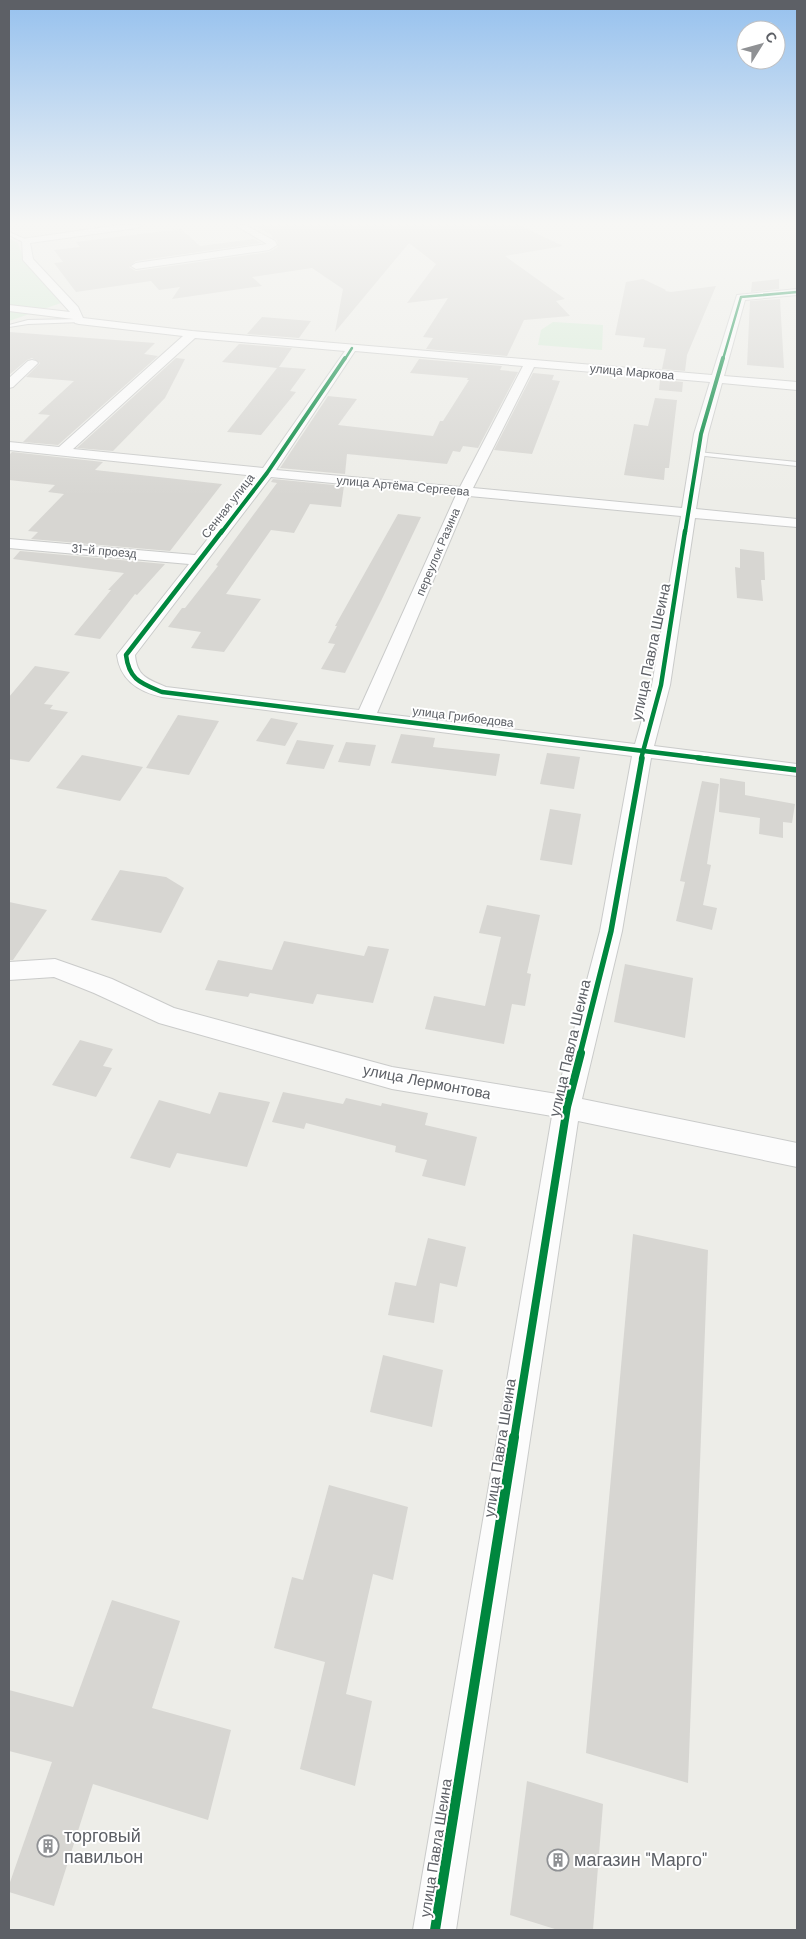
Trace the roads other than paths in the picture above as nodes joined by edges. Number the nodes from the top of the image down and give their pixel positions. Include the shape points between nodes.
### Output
1 (61, 315) edge
2 (736, 315) edge
3 (78, 318) junction
4 (9, 326) edge
5 (192, 334) junction
6 (352, 348) junction
7 (32, 363) dead end
8 (530, 364) junction
9 (716, 379) junction
10 (9, 384) edge
11 (797, 386) edge
12 (9, 446) edge
13 (62, 452) junction
14 (698, 454) junction
15 (797, 464) edge
16 (267, 473) junction
17 (464, 492) junction
18 (690, 512) junction
19 (797, 523) edge
20 (9, 543) edge
21 (200, 560) junction
22 (130, 675) joint
23 (366, 716) junction
24 (643, 750) junction
25 (797, 770) edge
26 (9, 971) edge
27 (567, 1107) junction
28 (797, 1155) edge
29 (435, 1930) edge

1 - 3 street, улица Маркова
2 - 9 street, улица Павла Шеина
3 - 4 lane
3 - 5 street, улица Маркова
5 - 6 street, улица Маркова
5 - 13 street
6 - 8 street, улица Маркова
6 - 16 street, Сенная улица
7 - 10 street
8 - 9 street, улица Маркова
8 - 17 street, переулок Разина
9 - 11 street, улица Маркова
9 - 14 street, улица Павла Шеина
12 - 13 street, улица Артёма Сергеева
13 - 16 street, улица Артёма Сергеева
14 - 15 lane
14 - 18 street, улица Павла Шеина
16 - 17 street, улица Артёма Сергеева
16 - 21 street, Сенная улица
17 - 18 street, улица Артёма Сергеева
17 - 23 street, переулок Разина
18 - 19 street, улица Артёма Сергеева
18 - 24 street, улица Павла Шеина via 661,685
20 - 21 street, 31-й проезд
21 - 22 street, Сенная улица via 126,655
22 - 23 street, улица Грибоедова via 162,692
23 - 24 street, улица Грибоедова
24 - 25 street, улица Грибоедова
24 - 27 street, улица Павла Шеина via 611,931
26 - 27 street, улица Лермонтова via 55,968 168,1016 392,1078
27 - 28 street, улица Лермонтова
27 - 29 street, улица Павла Шеина

